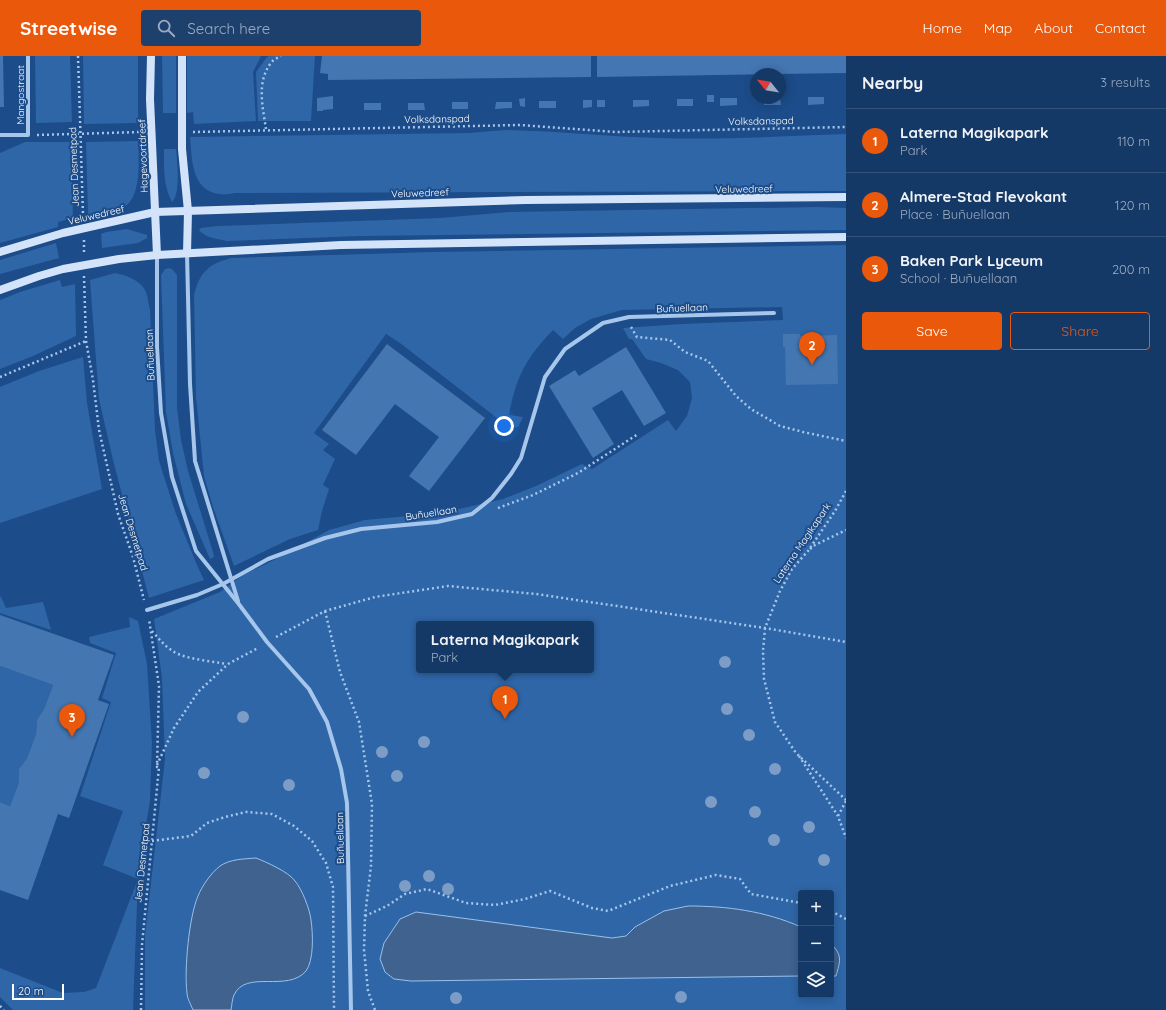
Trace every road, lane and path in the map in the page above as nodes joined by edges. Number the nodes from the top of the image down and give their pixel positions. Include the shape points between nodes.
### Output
1 (28, 56) edge
2 (78, 56) edge
3 (151, 56) edge
4 (182, 56) edge
5 (281, 56) edge
6 (846, 127) edge
7 (266, 129) junction
8 (143, 132) dead end
9 (187, 132) dead end
10 (80, 134) junction
11 (0, 135) edge
12 (28, 135) junction
13 (846, 197) edge
14 (188, 211) junction
15 (155, 212) junction
16 (83, 215) dead end
17 (846, 237) edge
18 (84, 238) dead end
19 (0, 252) edge
20 (84, 253) dead end
21 (187, 253) junction
22 (156, 255) junction
23 (84, 268) dead end
24 (0, 290) edge
25 (774, 313) dead end
26 (629, 317) junction
27 (86, 341) junction
28 (0, 377) edge
29 (638, 434) dead end
30 (846, 441) edge
31 (846, 491) edge
32 (472, 514) junction
33 (846, 530) edge
34 (808, 551) junction
35 (231, 580) junction
36 (223, 584) junction
37 (238, 603) junction
38 (147, 610) junction
39 (325, 611) junction
40 (765, 628) junction
41 (151, 630) junction
42 (267, 642) junction
43 (846, 642) edge
44 (228, 664) junction
45 (796, 752) junction
46 (157, 767) junction
47 (846, 801) edge
48 (838, 816) junction
49 (846, 838) edge
50 (152, 841) junction
51 (798, 902) edge
52 (834, 913) edge
53 (365, 916) junction
54 (846, 919) edge
55 (0, 1006) edge
56 (4, 1010) edge
57 (141, 1010) edge
58 (334, 1010) edge
59 (351, 1010) edge
60 (375, 1010) edge

1 - 12 street, Mangostraat
2 - 10 path, Jean Desmetpad
3 - 15 main road, Hagevoortdreef
4 - 14 main road via 182,149
5 - 7 path via 271,62 264,74 261,96
6 - 7 path, Volksdanspad via 616,132 520,125
7 - 9 path, Volksdanspad
8 - 10 path
10 - 12 path
10 - 16 path, Jean Desmetpad
11 - 12 street
13 - 14 main road, Veluwedreef via 526,200
14 - 15 main road, Veluwedreef
14 - 21 main road
15 - 19 main road, Veluwedreef via 63,233
15 - 22 main road, Hagevoortdreef
17 - 21 main road via 341,245
18 - 20 path
21 - 22 main road
21 - 35 street, Buñuellaan via 190,384 195,461
22 - 24 main road via 63,270
22 - 36 street, Buñuellaan via 161,414 172,477 196,551
23 - 27 path, Jean Desmetpad
25 - 26 street, Buñuellaan
26 - 30 path via 630,326 636,337 670,340 685,352 708,361 736,396 751,409 780,426
26 - 32 street, Buñuellaan via 603,323 565,349 545,377 521,458 492,498
27 - 28 path
27 - 38 path, Jean Desmetpad via 99,430 109,477
29 - 32 path via 578,473 499,508
31 - 34 path, Laterna Magikapark
32 - 35 street, Buñuellaan via 437,522 361,529 325,538 268,559
33 - 34 path
34 - 40 path, Laterna Magikapark via 792,569
35 - 36 street, Buñuellaan
35 - 37 street, Buñuellaan
36 - 37 street, Buñuellaan
36 - 38 street, Buñuellaan
37 - 42 street, Buñuellaan
38 - 41 path, Jean Desmetpad
39 - 40 path via 375,597 448,586 536,594
39 - 42 path
39 - 53 path via 340,672 359,722 372,804 371,866
40 - 43 path
40 - 45 path, Laterna Magikapark via 764,679 774,722
41 - 44 path via 178,654
41 - 46 path, Jean Desmetpad via 159,686
42 - 44 path
42 - 59 street, Buñuellaan via 309,689 327,722 341,769 347,803
44 - 46 path via 198,692 174,728
45 - 47 path, Laterna Magikapark
45 - 48 path
46 - 50 path, Jean Desmetpad
47 - 48 path
48 - 49 path
50 - 57 path, Jean Desmetpad via 142,945
50 - 58 path via 191,836 207,823 246,812 272,814 294,826 312,841 326,863 333,887
51 - 53 path via 751,894 740,879 716,875 670,886 608,911 592,908 550,891 495,905 466,903 427,889 405,894
52 - 54 path
53 - 60 path via 364,957 368,991
55 - 56 path

